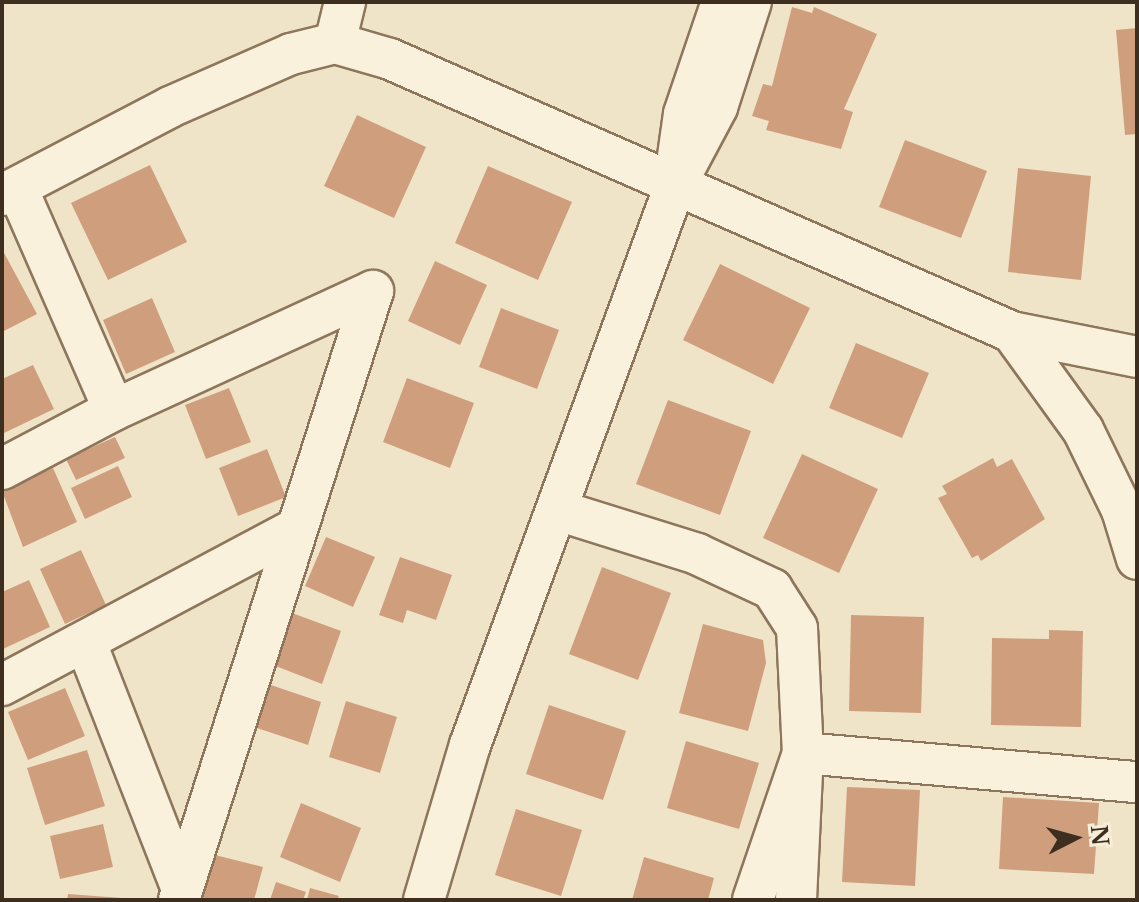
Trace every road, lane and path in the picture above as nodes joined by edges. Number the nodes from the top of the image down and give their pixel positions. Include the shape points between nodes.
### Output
1 (345, 2) edge
2 (722, 2) edge
3 (751, 2) edge
4 (335, 43) junction
5 (674, 188) junction
6 (9, 192) edge
7 (1012, 332) junction
8 (1137, 357) edge
9 (114, 410) junction
10 (2, 469) edge
11 (557, 510) junction
12 (296, 529) junction
13 (1137, 559) edge
14 (86, 643) junction
15 (2, 685) edge
16 (803, 753) junction
17 (1137, 782) edge
18 (180, 893) edge
19 (424, 900) edge
20 (753, 900) edge
21 (796, 900) edge

1 - 4 street
2 - 5 street via 684,114
3 - 5 street via 717,107
4 - 5 street via 390,59
4 - 6 street via 291,54 170,107
5 - 7 street
5 - 11 street
6 - 9 street
7 - 8 street
7 - 13 street via 1083,430 1122,510
9 - 10 street
9 - 12 street via 373,291
11 - 16 street via 697,554 772,589 797,628
11 - 19 street via 470,745
12 - 14 street
12 - 18 street
14 - 15 street
14 - 18 street
16 - 17 street
16 - 20 street
16 - 21 street

